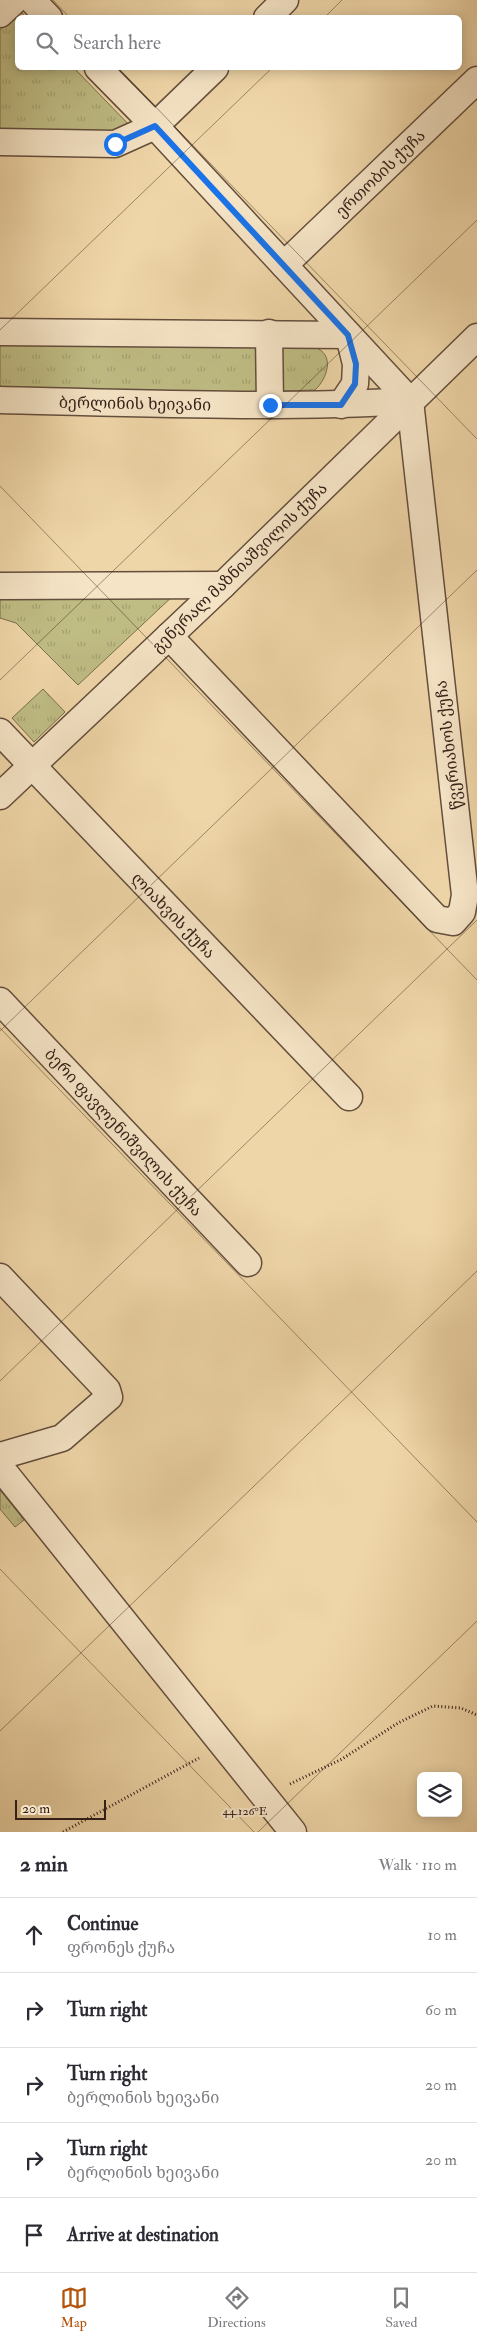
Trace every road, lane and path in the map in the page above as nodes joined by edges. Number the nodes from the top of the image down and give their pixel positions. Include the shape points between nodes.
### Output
1 (15, 0) edge
2 (32, 0) edge
3 (285, 0) edge
4 (0, 14) edge
5 (46, 15) edge
6 (270, 15) edge
7 (100, 70) edge
8 (213, 70) edge
9 (477, 80) edge
10 (155, 126) junction
11 (0, 142) edge
12 (284, 265) junction
13 (0, 332) edge
14 (269, 333) junction
15 (348, 335) junction
16 (477, 337) edge
17 (0, 400) edge
18 (410, 401) junction
19 (270, 405) junction
20 (341, 405) junction
21 (223, 585) junction
22 (0, 586) edge
23 (169, 636) junction
24 (0, 732) edge
25 (31, 766) junction
26 (0, 796) edge
27 (0, 1001) edge
28 (349, 1097) dead end
29 (248, 1263) dead end
30 (0, 1277) edge
31 (0, 1456) edge
32 (0, 1467) edge
33 (477, 1715) edge
34 (224, 1745) junction
35 (264, 1796) junction
36 (63, 1832) edge
37 (293, 1832) edge

1 - 4 street
2 - 5 street
3 - 6 street
7 - 10 street
8 - 10 street
9 - 12 street, ერთობის ქუჩა
10 - 11 street via 115,144
10 - 12 street
12 - 15 street
13 - 14 street
14 - 15 street
14 - 19 street
15 - 18 street
15 - 20 street via 356,364 355,384
16 - 18 street, გენერალ მაზნიაშვილის ქუჩა
17 - 19 street, ბერლინის ხეივანი
18 - 20 street, ბერლინის ხეივანი
18 - 21 street, გენერალ მაზნიაშვილის ქუჩა
18 - 23 street, წვერიახოს ქუჩა via 465,895 462,912 452,922 437,919
19 - 20 street, ბერლინის ხეივანი
21 - 22 street
21 - 23 street, გენერალ მაზნიაშვილის ქუჩა
23 - 25 street, გენერალ მაზნიაშვილის ქუჩა
24 - 25 street, ლიახვის ქუჩა
25 - 26 street, გენერალ მაზნიაშვილის ქუჩა
25 - 28 street, ლიახვის ქუჩა
27 - 29 street, ბერი ფავლენიშვილის ქუჩა
30 - 31 street via 107,1390 109,1397 62,1438
32 - 34 street
33 - 35 path via 461,1708 433,1706 398,1723 342,1759
34 - 35 street
34 - 36 path
35 - 37 street

